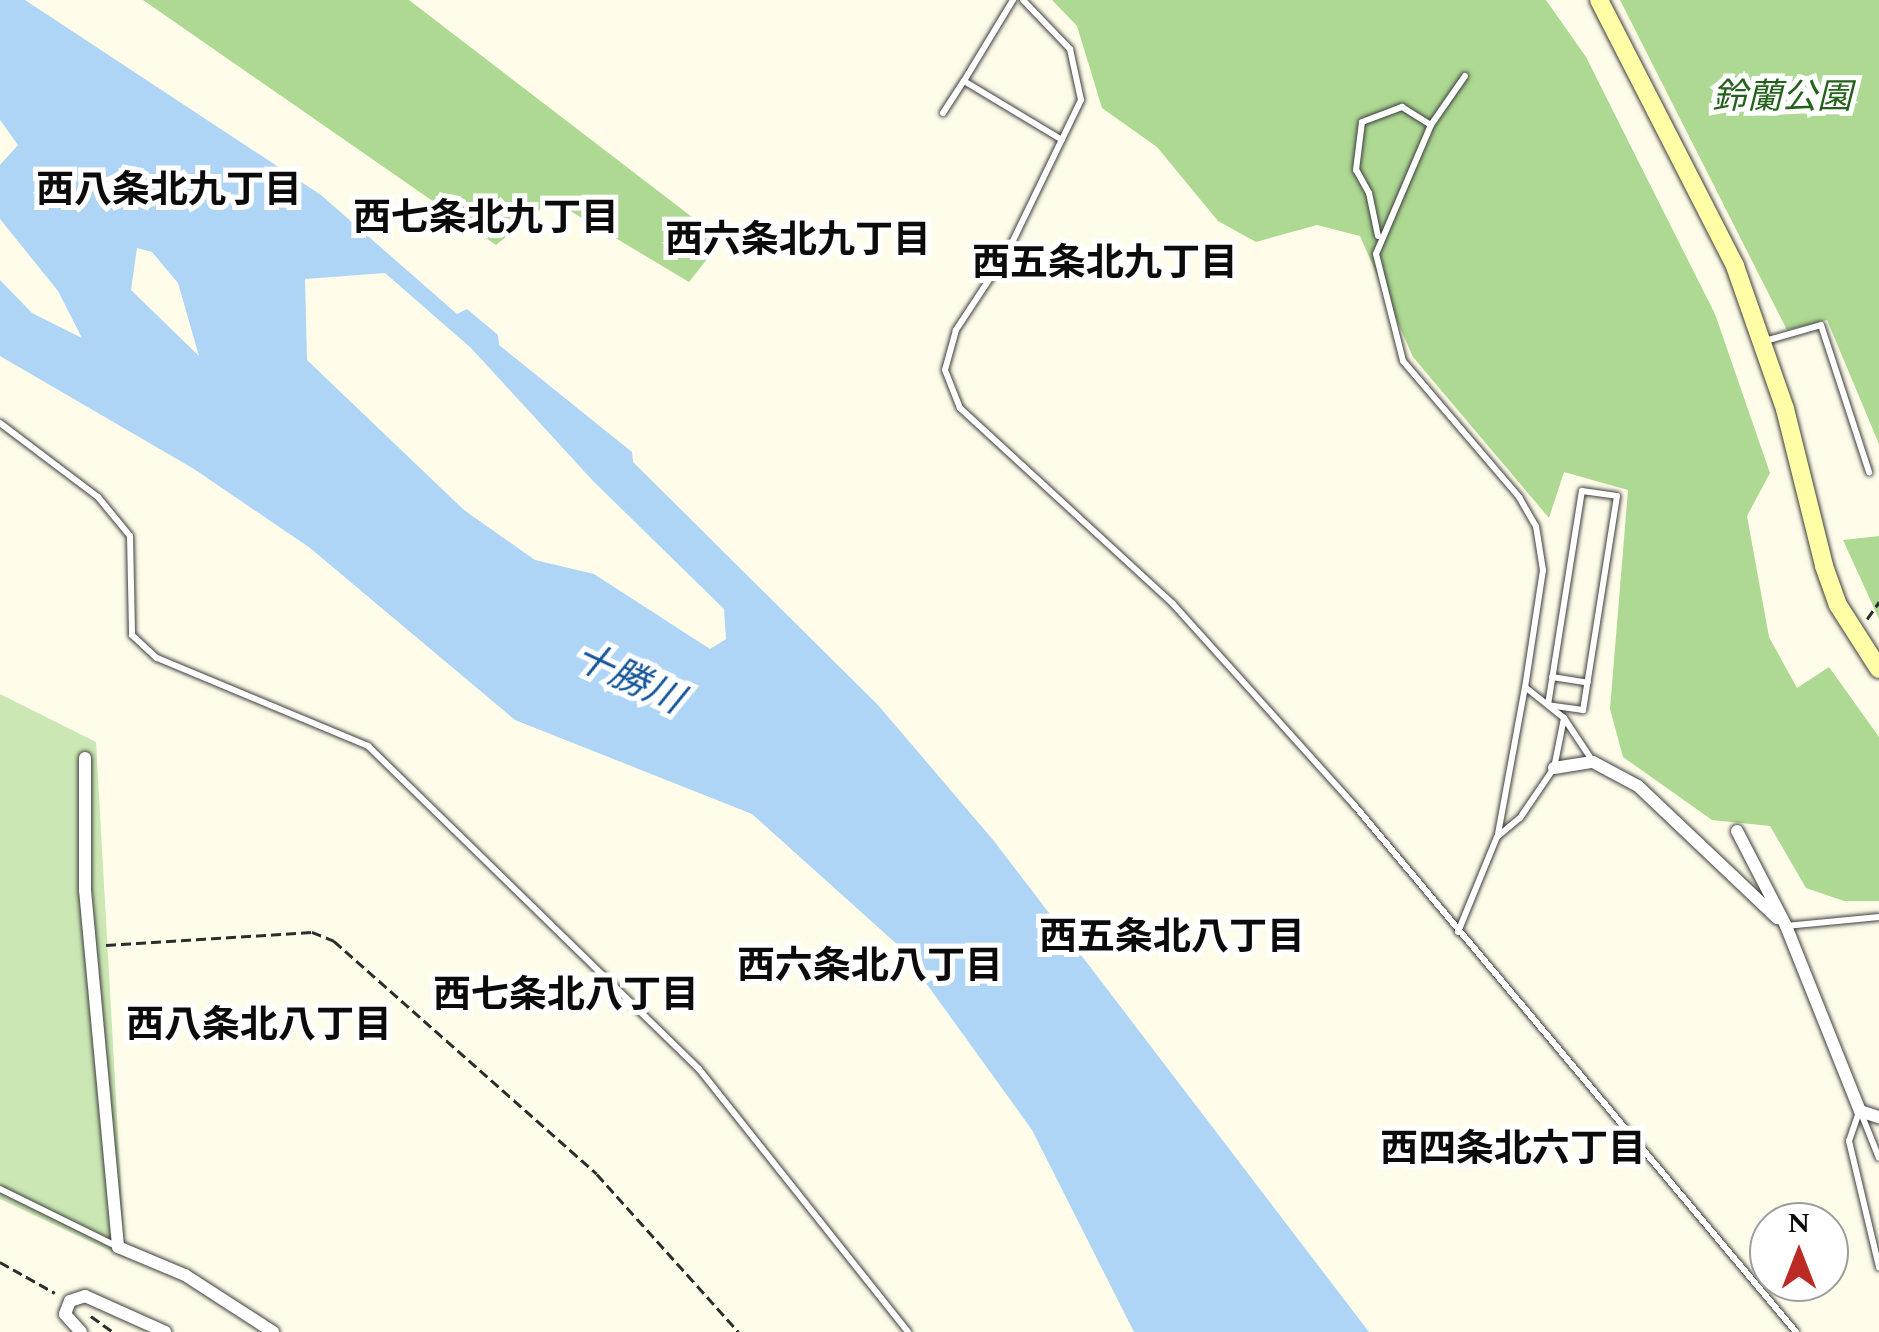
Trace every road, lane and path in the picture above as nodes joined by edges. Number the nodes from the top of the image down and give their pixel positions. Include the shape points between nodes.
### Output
1 (1013, 0) edge
2 (1023, 0) edge
3 (1599, 0) edge
4 (1465, 76) dead end
5 (964, 80) junction
6 (944, 113) dead end
7 (1431, 125) junction
8 (1062, 140) junction
9 (1378, 237) junction
10 (1765, 341) junction
11 (0, 424) edge
12 (1869, 472) dead end
13 (1879, 602) edge
14 (1857, 633) junction
15 (1879, 668) edge
16 (1552, 678) junction
17 (1588, 683) junction
18 (1526, 687) junction
19 (1548, 705) junction
20 (1564, 718) junction
21 (86, 758) dead end
22 (1593, 762) junction
23 (1554, 768) junction
24 (1737, 831) dead end
25 (1498, 837) junction
26 (1879, 917) edge
27 (1786, 926) junction
28 (1458, 932) junction
29 (90, 947) junction
30 (1860, 1111) junction
31 (1879, 1117) edge
32 (1879, 1158) edge
33 (0, 1189) edge
34 (118, 1247) junction
35 (1879, 1267) edge
36 (81, 1332) edge
37 (165, 1332) edge
38 (273, 1332) edge
39 (739, 1332) edge
40 (908, 1332) edge
41 (1796, 1332) edge

1 - 5 lane
2 - 8 lane via 1070,49 1078,76 1080,100
3 - 10 main road via 1735,266
4 - 7 lane
5 - 6 lane
5 - 8 lane
7 - 9 lane
7 - 9 lane via 1402,108 1362,122 1356,170 1370,193
8 - 28 lane via 1008,251 956,330 945,370 948,388 978,426 1174,604
9 - 18 lane via 1391,334 1403,361 1520,497 1536,526 1543,570
10 - 12 lane via 1821,325
10 - 14 main road via 1824,566
11 - 40 lane via 98,497 130,536 132,635 157,658 368,746 700,1069
13 - 14 path
14 - 15 main road
16 - 17 lane
16 - 17 lane via 1582,491 1617,496
16 - 19 lane
17 - 19 lane via 1583,710
18 - 19 lane
18 - 25 lane
19 - 20 lane
20 - 22 lane
20 - 23 lane
21 - 29 street
22 - 23 street
22 - 27 street via 1638,786
23 - 25 lane via 1520,818
24 - 27 street
25 - 28 lane
26 - 27 lane
27 - 30 street
28 - 41 lane
29 - 34 street
29 - 39 path via 312,932 334,941 597,1174
30 - 31 street
30 - 32 lane
30 - 35 lane via 1849,1141
33 - 34 lane
34 - 38 street via 185,1275
36 - 37 street via 65,1314 70,1301 85,1296

